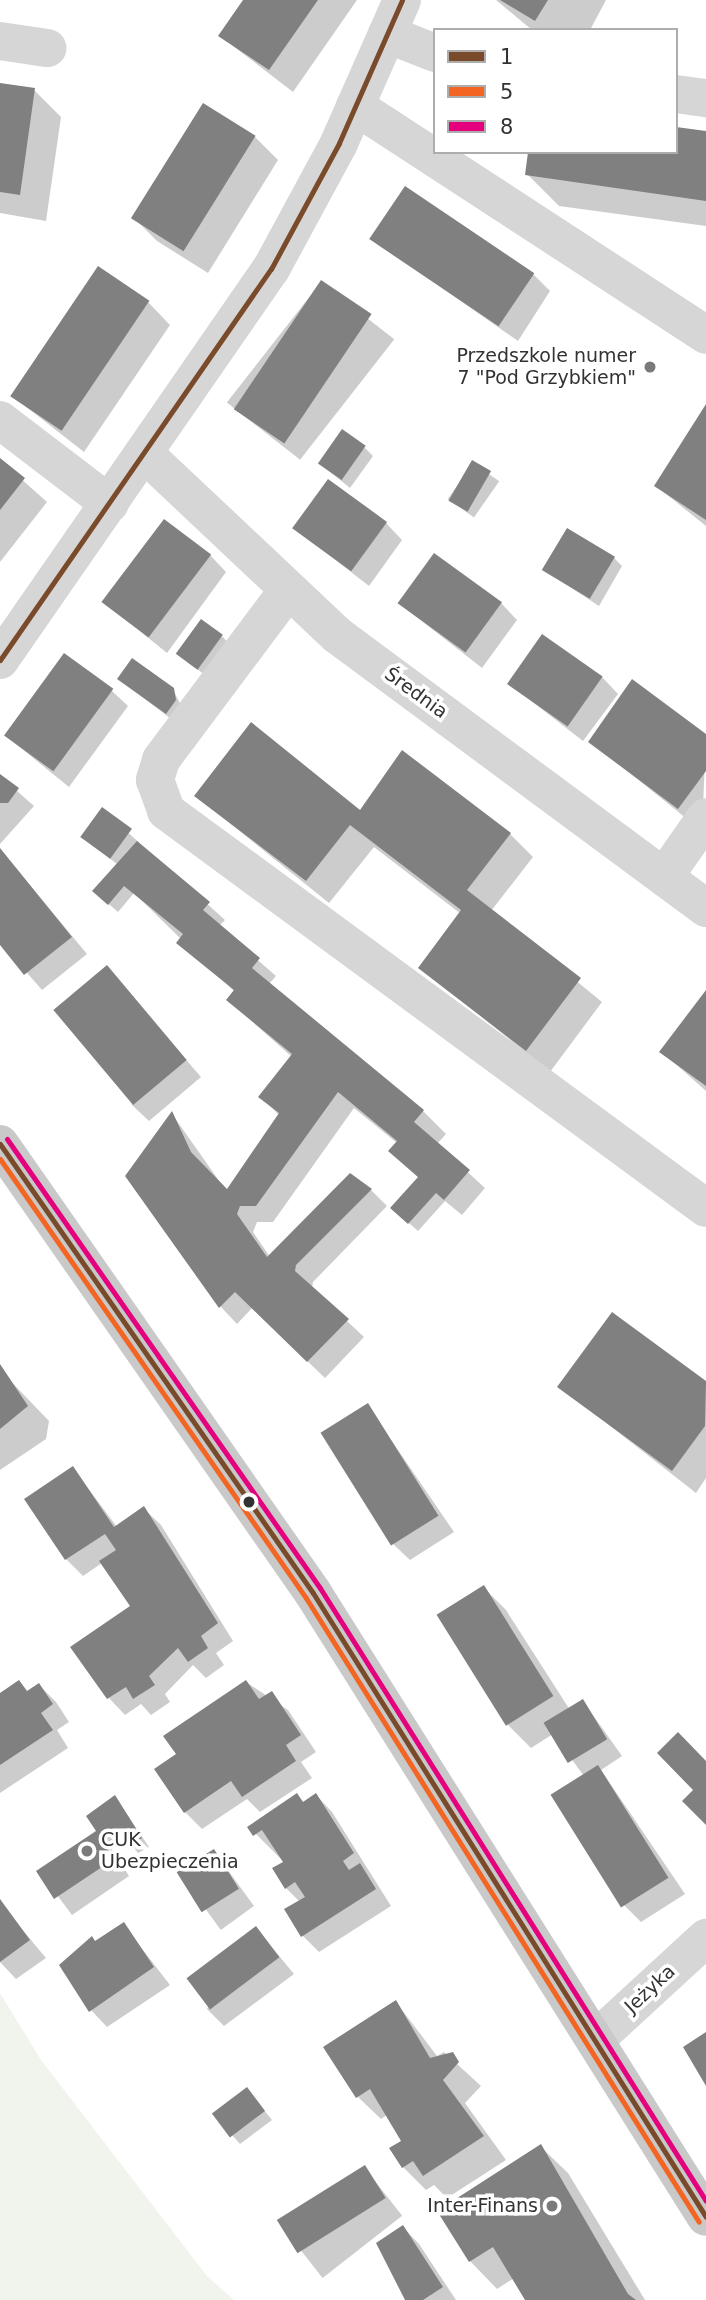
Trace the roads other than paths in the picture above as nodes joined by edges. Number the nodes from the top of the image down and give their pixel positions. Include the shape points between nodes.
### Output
1 (394, 17) edge
2 (0, 41) edge
3 (47, 48) dead end
4 (433, 51) edge
5 (678, 94) edge
6 (706, 98) edge
7 (355, 106) junction
8 (706, 335) edge
9 (0, 420) edge
10 (145, 454) junction
11 (110, 503) junction
12 (288, 590) junction
13 (0, 660) edge
14 (706, 817) edge
15 (664, 877) junction
16 (706, 908) edge
17 (0, 1144) edge
18 (706, 1208) edge
19 (706, 1938) edge
20 (595, 2040) junction
21 (706, 2217) edge

1 - 4 street
1 - 7 street
2 - 3 street
5 - 6 street
7 - 8 street
7 - 10 street via 271,269
9 - 11 street
10 - 11 street
10 - 12 street, Średnia
11 - 13 street
12 - 15 street, Średnia via 337,635
12 - 18 street via 162,760 155,780 166,811
14 - 15 street
15 - 16 street, Średnia
17 - 20 main road via 313,1593
19 - 20 street, Jeżyka
20 - 21 main road

